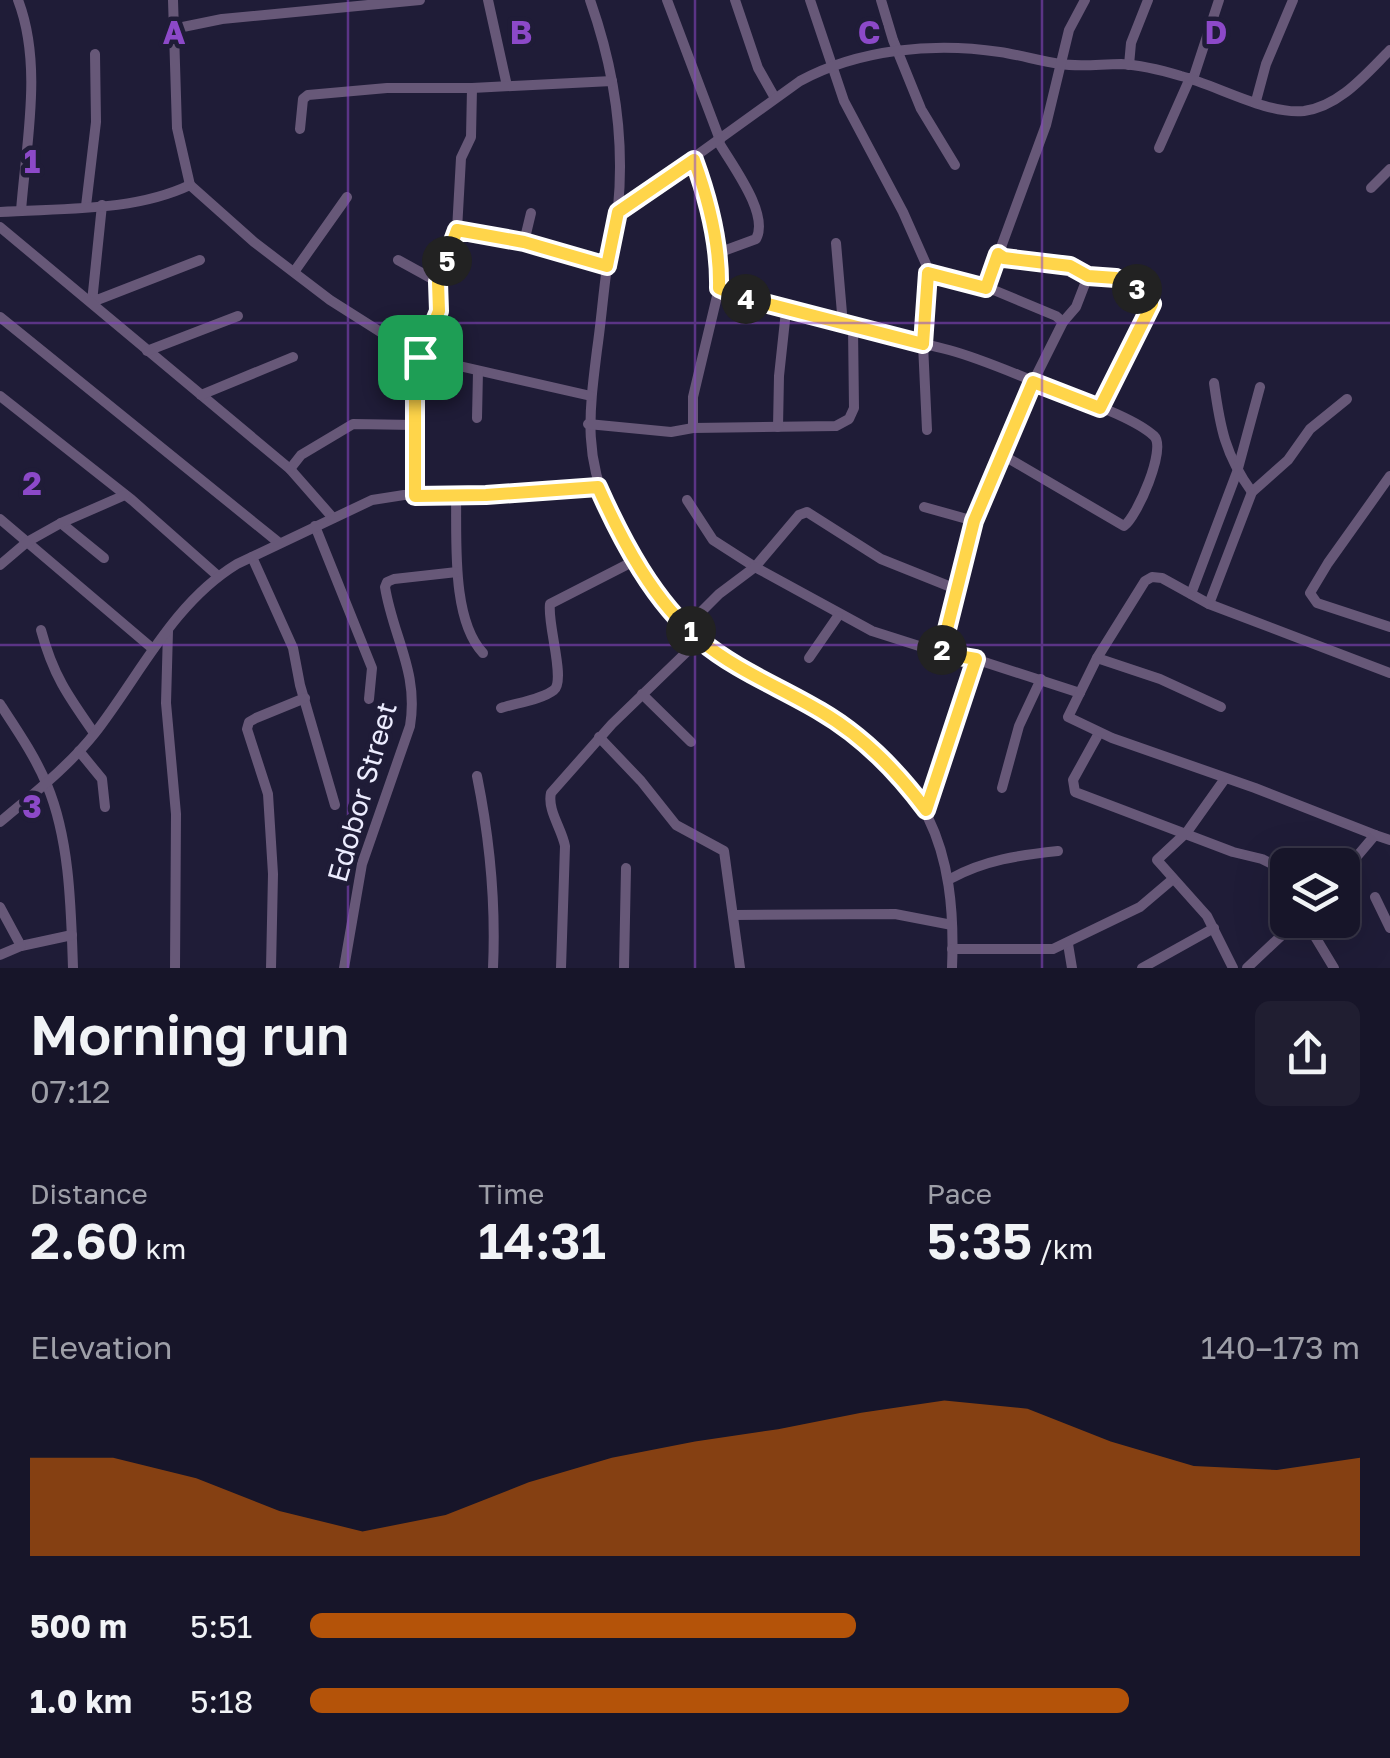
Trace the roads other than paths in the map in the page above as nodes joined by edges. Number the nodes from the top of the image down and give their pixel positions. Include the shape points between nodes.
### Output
1 (18, 0) edge
2 (173, 0) edge
3 (420, 0) edge
4 (488, 0) edge
5 (590, 0) edge
6 (667, 0) edge
7 (735, 0) edge
8 (810, 0) edge
9 (882, 0) edge
10 (1085, 0) edge
11 (1148, 0) edge
12 (1218, 0) edge
13 (1293, 0) edge
14 (173, 29) junction
15 (1390, 50) edge
16 (898, 51) junction
17 (95, 54) dead end
18 (1062, 64) junction
19 (1129, 65) junction
20 (832, 66) junction
21 (1192, 78) junction
22 (612, 80) junction
23 (507, 86) junction
24 (472, 88) junction
25 (775, 98) junction
26 (1256, 101) junction
27 (300, 128) dead end
28 (719, 140) junction
29 (1159, 148) dead end
30 (694, 160) junction
31 (955, 165) dead end
32 (1390, 169) edge
33 (190, 185) junction
34 (1372, 188) dead end
35 (347, 197) dead end
36 (102, 204) junction
37 (86, 206) junction
38 (21, 210) junction
39 (0, 212) edge
40 (618, 212) junction
41 (532, 213) dead end
42 (0, 227) edge
43 (457, 230) junction
44 (524, 242) junction
45 (836, 243) dead end
46 (718, 253) junction
47 (998, 254) junction
48 (200, 260) dead end
49 (398, 260) dead end
50 (607, 266) junction
51 (294, 272) junction
52 (928, 273) junction
53 (1088, 276) junction
54 (438, 282) junction
55 (719, 288) junction
56 (986, 288) junction
57 (92, 302) junction
58 (786, 311) junction
59 (238, 316) dead end
60 (0, 317) edge
61 (1063, 322) junction
62 (848, 327) junction
63 (923, 344) junction
64 (147, 351) junction
65 (293, 357) dead end
66 (420, 357) junction
67 (478, 371) junction
68 (1033, 382) junction
69 (1214, 383) dead end
70 (1260, 387) dead end
71 (201, 395) junction
72 (0, 396) edge
73 (592, 396) junction
74 (1347, 399) dead end
75 (1100, 408) junction
76 (476, 418) dead end
77 (415, 424) junction
78 (588, 424) junction
79 (778, 427) junction
80 (694, 428) junction
81 (927, 430) dead end
82 (1000, 454) junction
83 (290, 469) junction
84 (1237, 472) junction
85 (1390, 476) edge
86 (598, 487) junction
87 (1252, 492) junction
88 (456, 494) junction
89 (125, 495) junction
90 (415, 496) junction
91 (687, 500) dead end
92 (924, 508) dead end
93 (333, 518) junction
94 (0, 519) edge
95 (974, 521) junction
96 (61, 522) junction
97 (315, 526) junction
98 (27, 542) junction
99 (278, 542) junction
100 (252, 557) junction
101 (104, 558) dead end
102 (636, 560) junction
103 (0, 565) edge
104 (755, 567) junction
105 (457, 572) junction
106 (218, 576) junction
107 (956, 589) junction
108 (1191, 594) junction
109 (1209, 604) junction
110 (838, 616) junction
111 (687, 626) junction
112 (1390, 626) edge
113 (42, 630) dead end
114 (168, 630) junction
115 (699, 640) junction
116 (153, 649) junction
117 (483, 653) dead end
118 (941, 653) junction
119 (810, 658) dead end
120 (1097, 658) junction
121 (976, 659) junction
122 (1390, 673) edge
123 (1041, 679) junction
124 (1080, 693) junction
125 (642, 694) junction
126 (304, 698) junction
127 (369, 699) dead end
128 (0, 704) edge
129 (1221, 707) dead end
130 (500, 708) dead end
131 (1098, 732) junction
132 (94, 733) junction
133 (600, 737) junction
134 (691, 742) dead end
135 (79, 751) junction
136 (476, 776) dead end
137 (1224, 780) junction
138 (46, 783) junction
139 (1002, 788) dead end
140 (335, 804) dead end
141 (104, 806) dead end
142 (926, 810) junction
143 (0, 822) edge
144 (1187, 832) junction
145 (1375, 835) junction
146 (1390, 840) edge
147 (1058, 851) dead end
148 (1360, 853) edge
149 (1270, 865) edge
150 (626, 868) dead end
151 (950, 879) junction
152 (1173, 879) junction
153 (1375, 897) dead end
154 (0, 907) edge
155 (733, 915) junction
156 (952, 924) junction
157 (1214, 928) junction
158 (1390, 928) edge
159 (72, 935) junction
160 (1281, 938) edge
161 (1314, 938) edge
162 (1068, 944) junction
163 (21, 946) junction
164 (952, 949) junction
165 (0, 955) edge
166 (74, 968) edge
167 (175, 968) edge
168 (271, 968) edge
169 (344, 968) edge
170 (493, 968) edge
171 (561, 968) edge
172 (624, 968) edge
173 (740, 968) edge
174 (952, 968) edge
175 (1072, 968) edge
176 (1142, 968) edge
177 (1233, 968) edge
178 (1247, 968) edge
179 (1334, 968) edge

1 - 38 street via 30,46
2 - 14 street
3 - 14 street
4 - 23 street
5 - 22 street
6 - 28 street
7 - 25 street
8 - 20 street
9 - 16 street
10 - 18 street
11 - 19 street via 1134,30
12 - 21 street
13 - 26 street
14 - 33 street via 177,128
15 - 26 street via 1348,90 1313,109
16 - 18 street via 970,49
16 - 20 street
16 - 31 street via 921,109
17 - 37 street
18 - 19 street
18 - 47 street
19 - 21 street
20 - 25 street
20 - 52 street
21 - 26 street
21 - 29 street
22 - 23 street
22 - 40 street via 620,128
23 - 24 street
24 - 27 street via 308,96
24 - 43 street
25 - 28 street
28 - 30 street
28 - 46 street via 760,225 756,240
30 - 40 street
30 - 46 street
32 - 34 street
33 - 36 street via 162,198
33 - 51 street
35 - 51 street
36 - 37 street
36 - 57 street
37 - 38 street
38 - 39 street
40 - 50 street
41 - 44 street
42 - 57 street
43 - 44 street
43 - 54 street
44 - 50 street
45 - 62 street
46 - 55 street
47 - 53 street via 1070,266
47 - 56 street
48 - 57 street
49 - 54 street
50 - 73 street
51 - 66 street
52 - 56 street
52 - 63 street
53 - 61 street
53 - 75 street via 1116,278 1152,304
54 - 66 street via 439,311
55 - 58 street
55 - 80 street via 693,397
56 - 61 street
57 - 64 street
58 - 62 street
58 - 79 street
59 - 64 street
60 - 99 street
61 - 68 street
62 - 63 street
62 - 79 street via 853,414 836,426
63 - 68 street
63 - 81 street
64 - 71 street
65 - 71 street
66 - 67 street
66 - 77 street
67 - 73 street
67 - 76 street
68 - 75 street
68 - 82 street
69 - 84 street via 1220,434
70 - 84 street
71 - 83 street
72 - 89 street
73 - 78 street
74 - 87 street
75 - 82 street via 1159,444 1127,525
77 - 83 street via 353,424 301,454
77 - 90 street
78 - 80 street
78 - 86 street
79 - 80 street
82 - 95 street
83 - 93 street
84 - 87 street
84 - 108 street
85 - 112 street via 1310,593 1317,603
86 - 88 street
86 - 102 street
87 - 109 street
88 - 90 street
88 - 105 street
89 - 96 street
89 - 106 street
90 - 93 street via 372,500
91 - 104 street via 713,540
92 - 95 street
93 - 97 street
94 - 98 street
95 - 107 street
96 - 98 street
96 - 101 street
97 - 99 street
97 - 127 street via 372,668
98 - 103 street
98 - 116 street
99 - 100 street
100 - 106 street
100 - 126 street via 294,648
102 - 111 street
102 - 130 street via 550,604 561,680 544,694
104 - 107 street via 808,512 882,560
104 - 110 street
104 - 111 street
105 - 117 street via 471,634
105 - 169 street, Edobor Street via 394,579 385,587 409,663 413,709 362,864
106 - 114 street
107 - 118 street
108 - 109 street
108 - 120 street via 1149,578
109 - 122 street
110 - 118 street
110 - 119 street
111 - 115 street
113 - 132 street via 63,689
114 - 116 street
114 - 167 street
115 - 125 street
115 - 142 street via 854,734
116 - 132 street
118 - 121 street
120 - 124 street
120 - 129 street
121 - 123 street
121 - 142 street
123 - 124 street
123 - 139 street
124 - 131 street via 1068,717
125 - 133 street
125 - 134 street
126 - 140 street
126 - 168 street via 247,728 268,794
128 - 138 street
131 - 137 street
131 - 144 street via 1073,780 1075,792
132 - 135 street
133 - 155 street via 676,825 720,847
133 - 171 street via 549,798 565,846
135 - 138 street
135 - 141 street via 102,779
136 - 170 street via 492,856
137 - 144 street
137 - 145 street
138 - 143 street
138 - 159 street via 68,878
142 - 151 street
144 - 149 street
144 - 152 street via 1157,860
145 - 146 street
145 - 148 street
147 - 151 street via 978,865
150 - 172 street
151 - 156 street
152 - 157 street
152 - 162 street via 1140,907
153 - 158 street
154 - 163 street
155 - 156 street via 862,912
155 - 173 street
156 - 164 street
157 - 176 street
157 - 177 street
159 - 163 street
159 - 166 street
160 - 178 street
161 - 179 street
162 - 164 street via 1045,951
162 - 175 street
163 - 165 street
164 - 174 street

